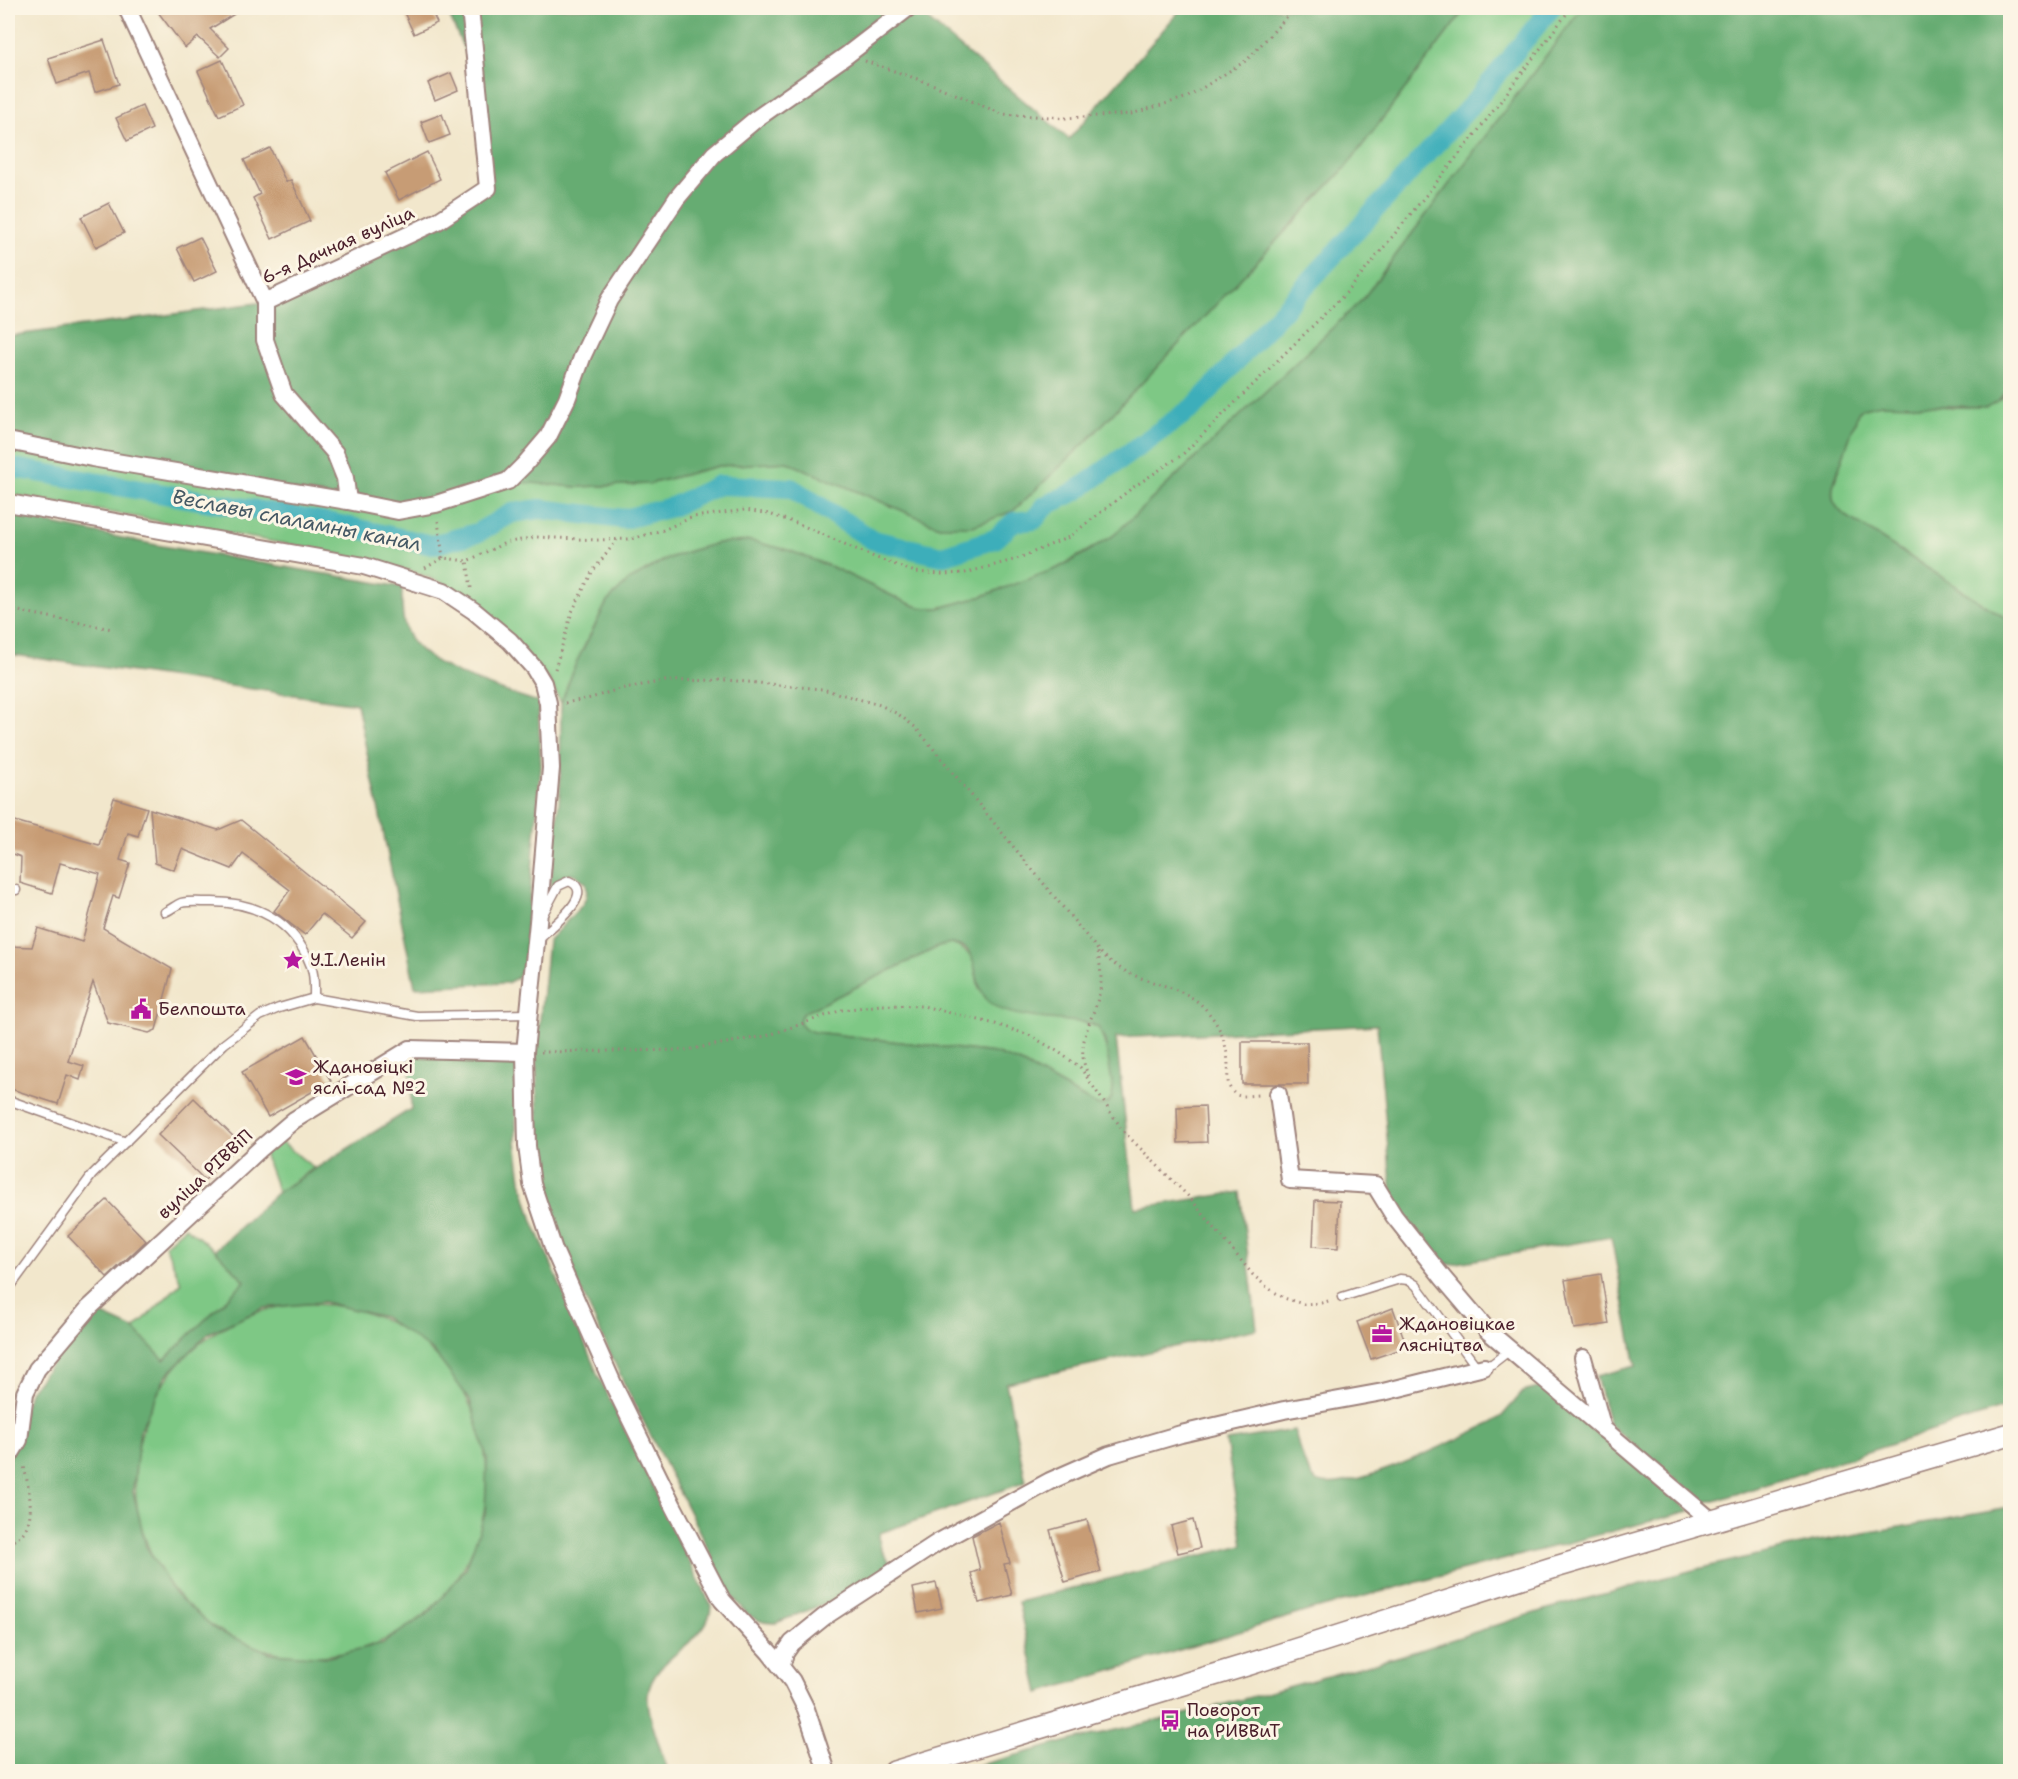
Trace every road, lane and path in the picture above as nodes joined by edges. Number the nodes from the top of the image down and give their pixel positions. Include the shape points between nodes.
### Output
1 (127, 8) edge
2 (470, 8) edge
3 (908, 8) edge
4 (1295, 8) edge
5 (1571, 8) edge
6 (847, 55) junction
7 (265, 302) junction
8 (8, 441) edge
9 (348, 501) junction
10 (8, 503) edge
11 (438, 517) dead end
12 (617, 540) junction
13 (443, 558) junction
14 (467, 561) junction
15 (408, 578) junction
16 (8, 609) edge
17 (474, 611) junction
18 (112, 629) dead end
19 (555, 669) dead end
20 (548, 703) junction
21 (165, 912) dead end
22 (538, 921) junction
23 (536, 942) junction
24 (1098, 950) junction
25 (314, 998) junction
26 (529, 1014) junction
27 (525, 1052) junction
28 (1095, 1087) junction
29 (1278, 1094) joint
30 (8, 1100) edge
31 (126, 1142) junction
32 (8, 1290) edge
33 (1342, 1297) joint
34 (1510, 1350) junction
35 (1583, 1358) dead end
36 (1484, 1367) junction
37 (1603, 1429) junction
38 (2010, 1434) edge
39 (19, 1440) junction
40 (8, 1458) edge
41 (1713, 1522) junction
42 (8, 1544) edge
43 (782, 1667) junction
44 (827, 1772) edge
45 (894, 1772) edge

1 - 7 street, 6-я Дачная вуліца
2 - 7 street, 6-я Дачная вуліца via 488,188 438,221
3 - 6 street
4 - 6 path via 1247,60 1188,97 1131,114 1065,118 1002,114 932,84
5 - 12 path via 1350,289 1182,455 1069,537 1006,562 965,573 941,574 915,572 799,524 745,510 693,518 663,530
6 - 9 street via 714,154 677,198 609,300 548,437 508,481 398,512
7 - 9 street via 265,340 284,394 335,453 345,478
8 - 9 street
10 - 15 street via 364,566
11 - 13 path
12 - 14 path via 536,537 505,543
12 - 19 path via 592,572 572,612
13 - 14 path
13 - 15 path
14 - 17 path
15 - 17 street via 444,591
16 - 18 path
17 - 20 street via 510,641 534,668
20 - 22 street via 551,768
20 - 24 path via 570,704 664,681 726,680 822,689 880,705 915,727
21 - 25 lane via 181,903 220,902 265,912 283,925 305,953 312,968
22 - 23 street
22 - 23 lane via 560,884 569,880 577,886 577,901
23 - 26 street
24 - 28 path via 1100,992 1084,1032 1083,1052 1086,1071
24 - 29 path via 1113,964 1176,988 1208,1011 1219,1027 1228,1054 1227,1081 1231,1090 1238,1095
25 - 26 lane via 417,1016
25 - 31 lane via 279,1008 239,1030
26 - 27 street
27 - 28 path via 686,1050 766,1035 842,1010 901,1004 950,1011 1029,1035 1080,1067
27 - 39 street, вуліца РІВВіП via 410,1049 294,1120 89,1308 37,1369 25,1393
27 - 43 street via 532,1184 554,1250 614,1386 722,1600
28 - 33 path via 1124,1131 1190,1198 1268,1288 1303,1304
29 - 34 street via 1290,1180 1375,1185 1443,1278 1489,1332
30 - 31 lane
31 - 32 lane via 92,1175
33 - 36 lane via 1392,1281 1408,1280 1416,1285 1473,1362
34 - 36 lane
34 - 37 street
35 - 37 street
36 - 43 street via 1181,1434 1109,1455 1050,1481 937,1543 824,1617 792,1643
37 - 41 street
38 - 41 street
39 - 40 street, вуліца РІВВіП
39 - 42 path via 31,1514 25,1530
41 - 45 street
43 - 44 street via 806,1709

